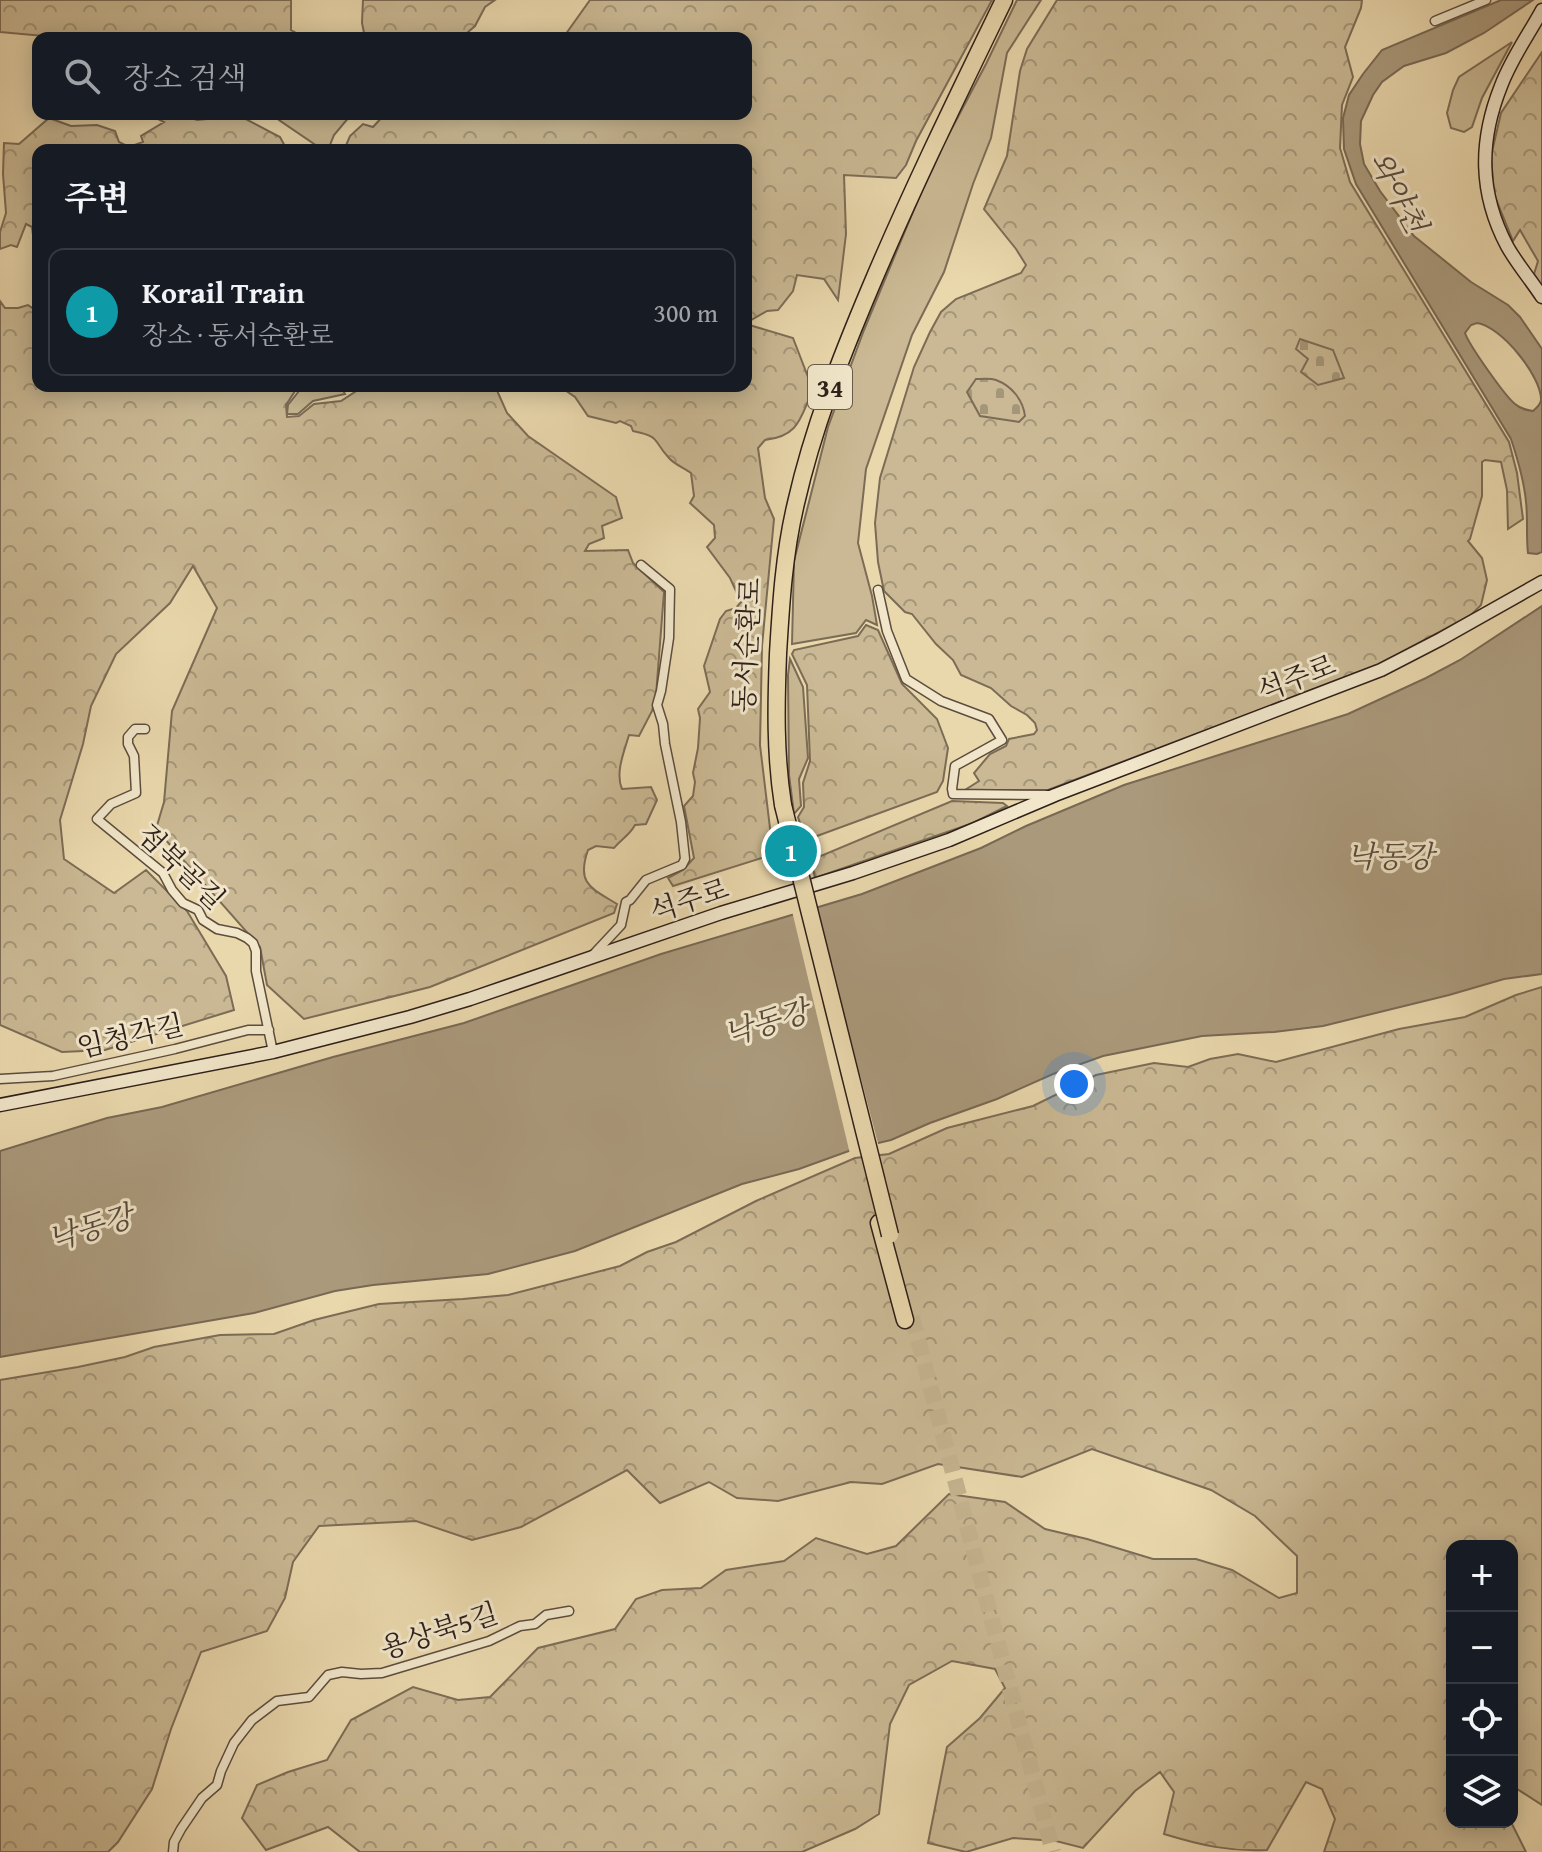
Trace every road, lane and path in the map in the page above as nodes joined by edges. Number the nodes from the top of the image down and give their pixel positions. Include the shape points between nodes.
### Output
1 (995, 0) edge
2 (1004, 0) edge
3 (1486, 0) edge
4 (1542, 10) edge
5 (1435, 21) dead end
6 (1542, 297) edge
7 (641, 565) dead end
8 (1542, 582) edge
9 (878, 590) dead end
10 (145, 729) dead end
11 (1055, 795) junction
12 (779, 804) junction
13 (591, 956) junction
14 (269, 1030) junction
15 (273, 1052) junction
16 (0, 1079) edge
17 (0, 1105) edge
18 (908, 1319) tunnel mouth
19 (569, 1611) dead end
20 (173, 1852) edge

1 - 12 highway, 동서순환로 / 34 via 897,204 804,434 772,584 769,761
2 - 12 highway, 동서순환로 / 34 via 906,202 814,431 782,582 776,713
3 - 5 street
4 - 6 street via 1501,85 1489,122 1484,172 1492,212 1508,248
7 - 13 street via 670,589 669,638 657,705 685,859 646,880 626,902 621,925
8 - 11 street, 석주로 via 1381,670
9 - 11 street via 906,679 941,701 989,719 1002,740 955,766 953,794
10 - 14 street, 점북골길 via 135,729 128,737 136,793 111,804 97,819 163,873 183,903 198,910 203,920 253,943
11 - 13 street, 석주로 via 935,844
12 - 18 highway, 동서순환로 / 34, bridge
13 - 15 street, 석주로 via 470,999
14 - 15 street, 점북골길
14 - 16 street, 임청각길 via 248,1030 53,1076
15 - 17 street, 석주로
19 - 20 street, 용상북5길 via 382,1673 328,1675 309,1697 277,1701 234,1743 217,1785 192,1811

